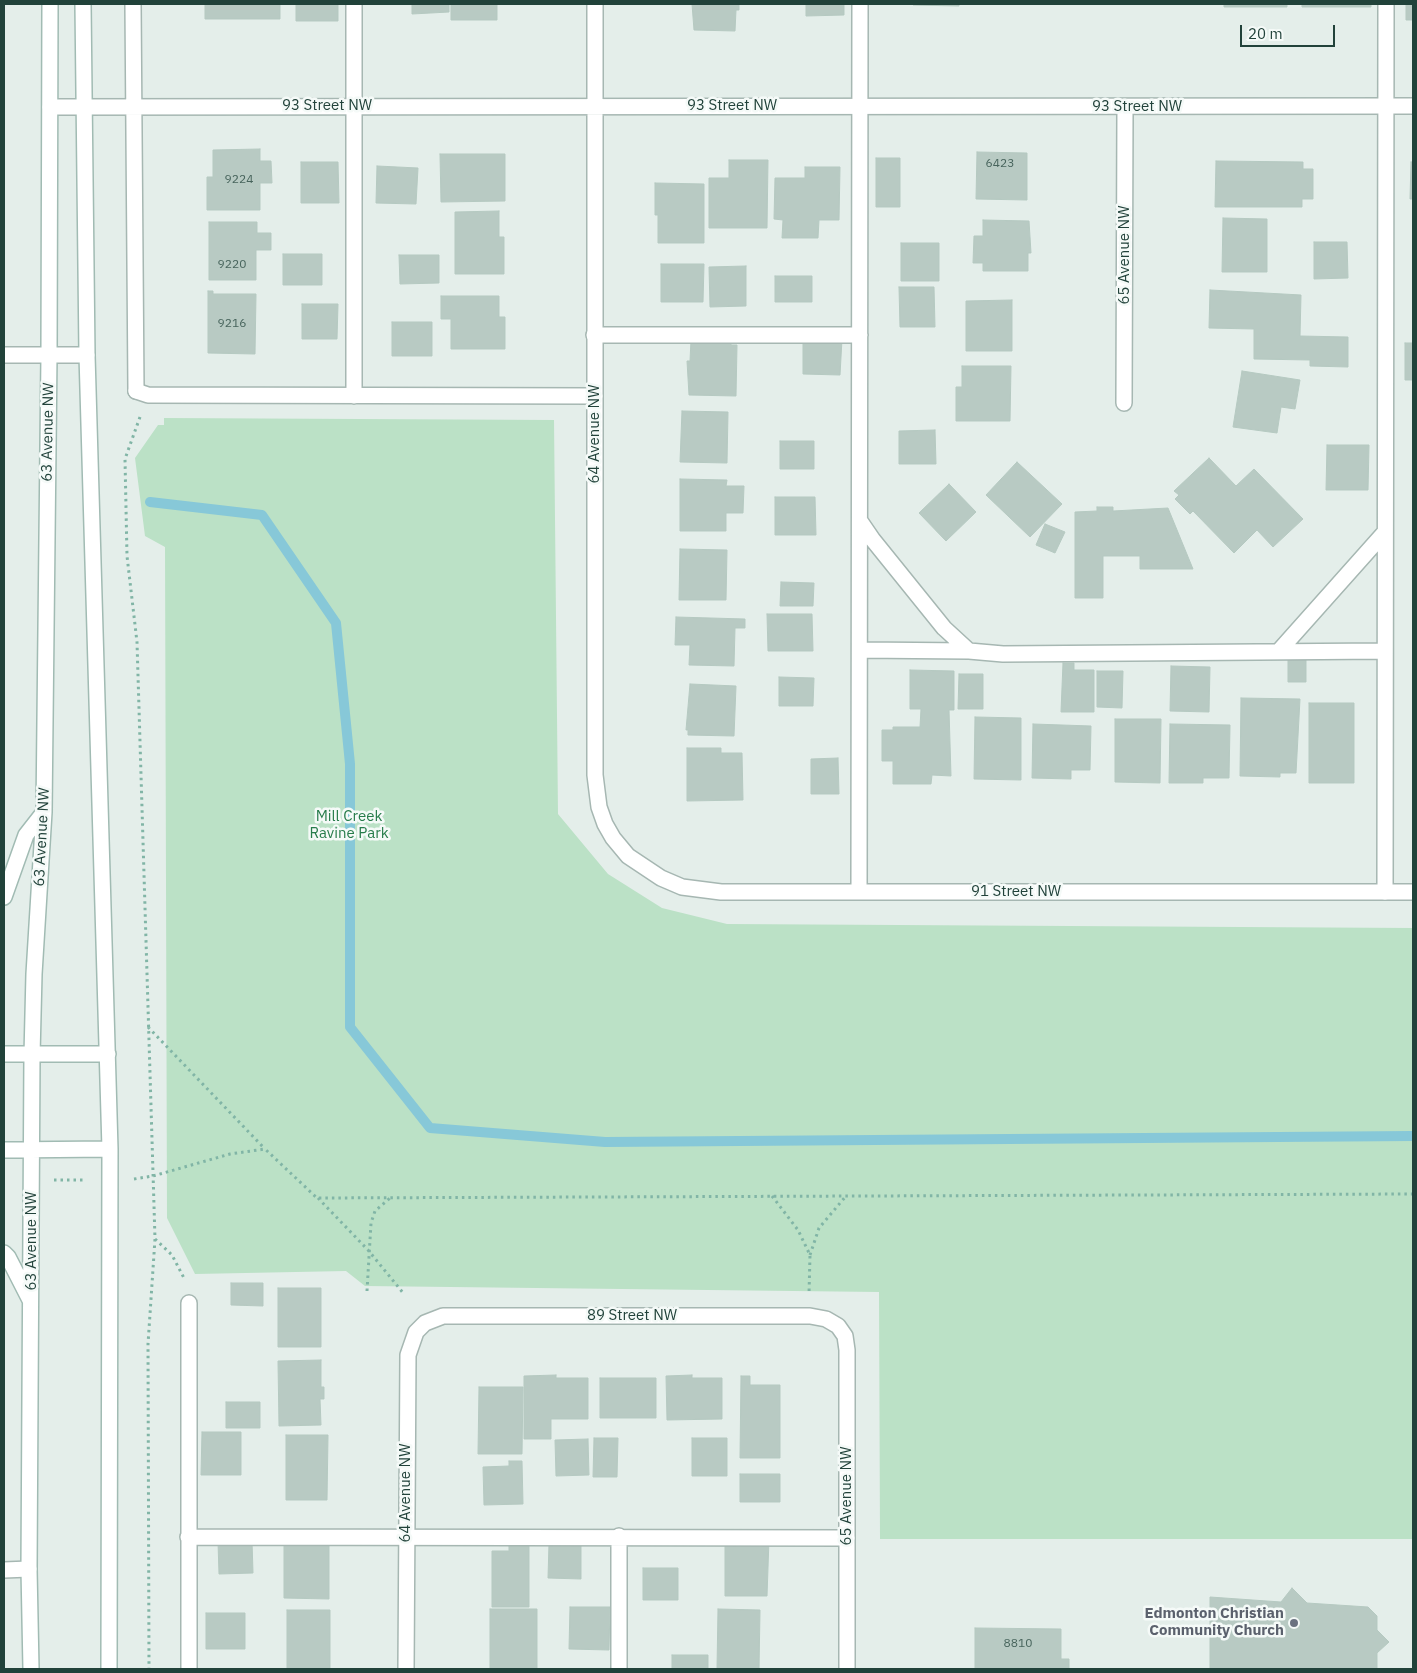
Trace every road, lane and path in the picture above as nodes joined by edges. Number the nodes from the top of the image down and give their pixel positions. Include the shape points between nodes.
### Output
1 (50, 4) edge
2 (83, 4) edge
3 (133, 4) edge
4 (354, 4) edge
5 (595, 4) edge
6 (860, 4) edge
7 (1386, 4) edge
8 (354, 105) junction
9 (596, 106) junction
10 (860, 106) junction
11 (1385, 106) junction
12 (1413, 106) edge
13 (50, 107) junction
14 (84, 107) junction
15 (133, 107) junction
16 (1125, 108) junction
17 (594, 335) junction
18 (860, 335) junction
19 (4, 355) edge
20 (49, 355) junction
21 (87, 355) junction
22 (136, 391) junction
23 (354, 396) junction
24 (595, 396) junction
25 (1124, 403) dead end
26 (860, 521) junction
27 (1384, 532) junction
28 (860, 650) junction
29 (970, 651) junction
30 (1279, 651) junction
31 (1384, 651) junction
32 (44, 812) junction
33 (628, 856) joint
34 (859, 891) junction
35 (1385, 892) junction
36 (1413, 892) edge
37 (4, 897) edge
38 (148, 1027) junction
39 (4, 1054) edge
40 (32, 1054) junction
41 (108, 1054) junction
42 (110, 1149) junction
43 (265, 1149) junction
44 (4, 1150) edge
45 (32, 1150) junction
46 (153, 1176) junction
47 (32, 1180) junction
48 (110, 1180) junction
49 (1413, 1194) edge
50 (847, 1195) junction
51 (772, 1196) junction
52 (318, 1198) junction
53 (391, 1198) junction
54 (155, 1238) junction
55 (368, 1250) junction
56 (4, 1253) edge
57 (810, 1255) junction
58 (368, 1291) dead end
59 (404, 1294) dead end
60 (809, 1294) dead end
61 (189, 1303) joint
62 (32, 1304) junction
63 (425, 1323) joint
64 (838, 1326) joint
65 (619, 1536) junction
66 (188, 1537) junction
67 (406, 1537) junction
68 (847, 1538) junction
69 (29, 1569) junction
70 (4, 1570) edge
71 (31, 1669) edge
72 (109, 1669) edge
73 (149, 1669) edge
74 (189, 1669) edge
75 (406, 1669) edge
76 (619, 1669) edge
77 (847, 1669) edge

1 - 13 street, 63 Avenue NW
2 - 14 street
3 - 15 street
4 - 8 street
5 - 9 street, 64 Avenue NW
6 - 10 street
7 - 11 street
8 - 9 street, 93 Street NW
8 - 15 street, 93 Street NW
8 - 23 street
9 - 10 street, 93 Street NW
9 - 17 street, 64 Avenue NW
10 - 16 street, 93 Street NW
10 - 18 street
11 - 12 street, 93 Street NW
11 - 16 street, 93 Street NW
11 - 27 street
13 - 14 street, 93 Street NW
13 - 20 street, 63 Avenue NW
14 - 15 street, 93 Street NW
14 - 21 street
15 - 22 street
16 - 25 street, 65 Avenue NW
17 - 18 street
17 - 24 street, 64 Avenue NW
18 - 26 street
19 - 20 street
20 - 21 street
20 - 32 street, 63 Avenue NW
21 - 41 street
22 - 23 street via 148,395
22 - 38 path via 144,407 125,459 127,556 137,642
23 - 24 street
24 - 33 street, 64 Avenue NW via 596,783 605,824
26 - 28 street
26 - 29 street via 944,628
27 - 30 street
27 - 31 street
28 - 29 street
28 - 34 street
29 - 30 street via 1003,654
30 - 31 street
31 - 35 street
32 - 37 street via 26,835
32 - 40 street, 63 Avenue NW
33 - 34 street, 91 Street NW via 661,878 701,890
34 - 35 street, 91 Street NW
35 - 36 street, 91 Street NW
38 - 43 path
38 - 46 path
39 - 40 street
40 - 41 street
40 - 45 street, 63 Avenue NW
41 - 42 street
42 - 45 street
42 - 48 street
43 - 46 path via 230,1154
43 - 52 path
44 - 45 street
45 - 47 street, 63 Avenue NW
46 - 48 path
46 - 54 path
47 - 48 path
47 - 62 street, 63 Avenue NW
48 - 72 street
49 - 50 path
50 - 51 path
50 - 57 path via 819,1228
51 - 53 path
51 - 57 path via 798,1230
52 - 53 path
52 - 55 path
53 - 55 path via 375,1211
54 - 61 path via 172,1255 187,1284
54 - 73 path via 148,1344
55 - 58 path
55 - 59 path
56 - 62 street
57 - 60 path
61 - 66 street
62 - 69 street, 63 Avenue NW
63 - 64 street, 89 Street NW via 443,1316 810,1316 826,1319
63 - 67 street, 64 Avenue NW via 416,1332 408,1355
64 - 68 street, 65 Avenue NW via 845,1336 847,1350
65 - 67 street
65 - 68 street
65 - 76 street
66 - 67 street
66 - 74 street
67 - 75 street, 64 Avenue NW
68 - 77 street, 65 Avenue NW
69 - 70 street
69 - 71 street, 63 Avenue NW

